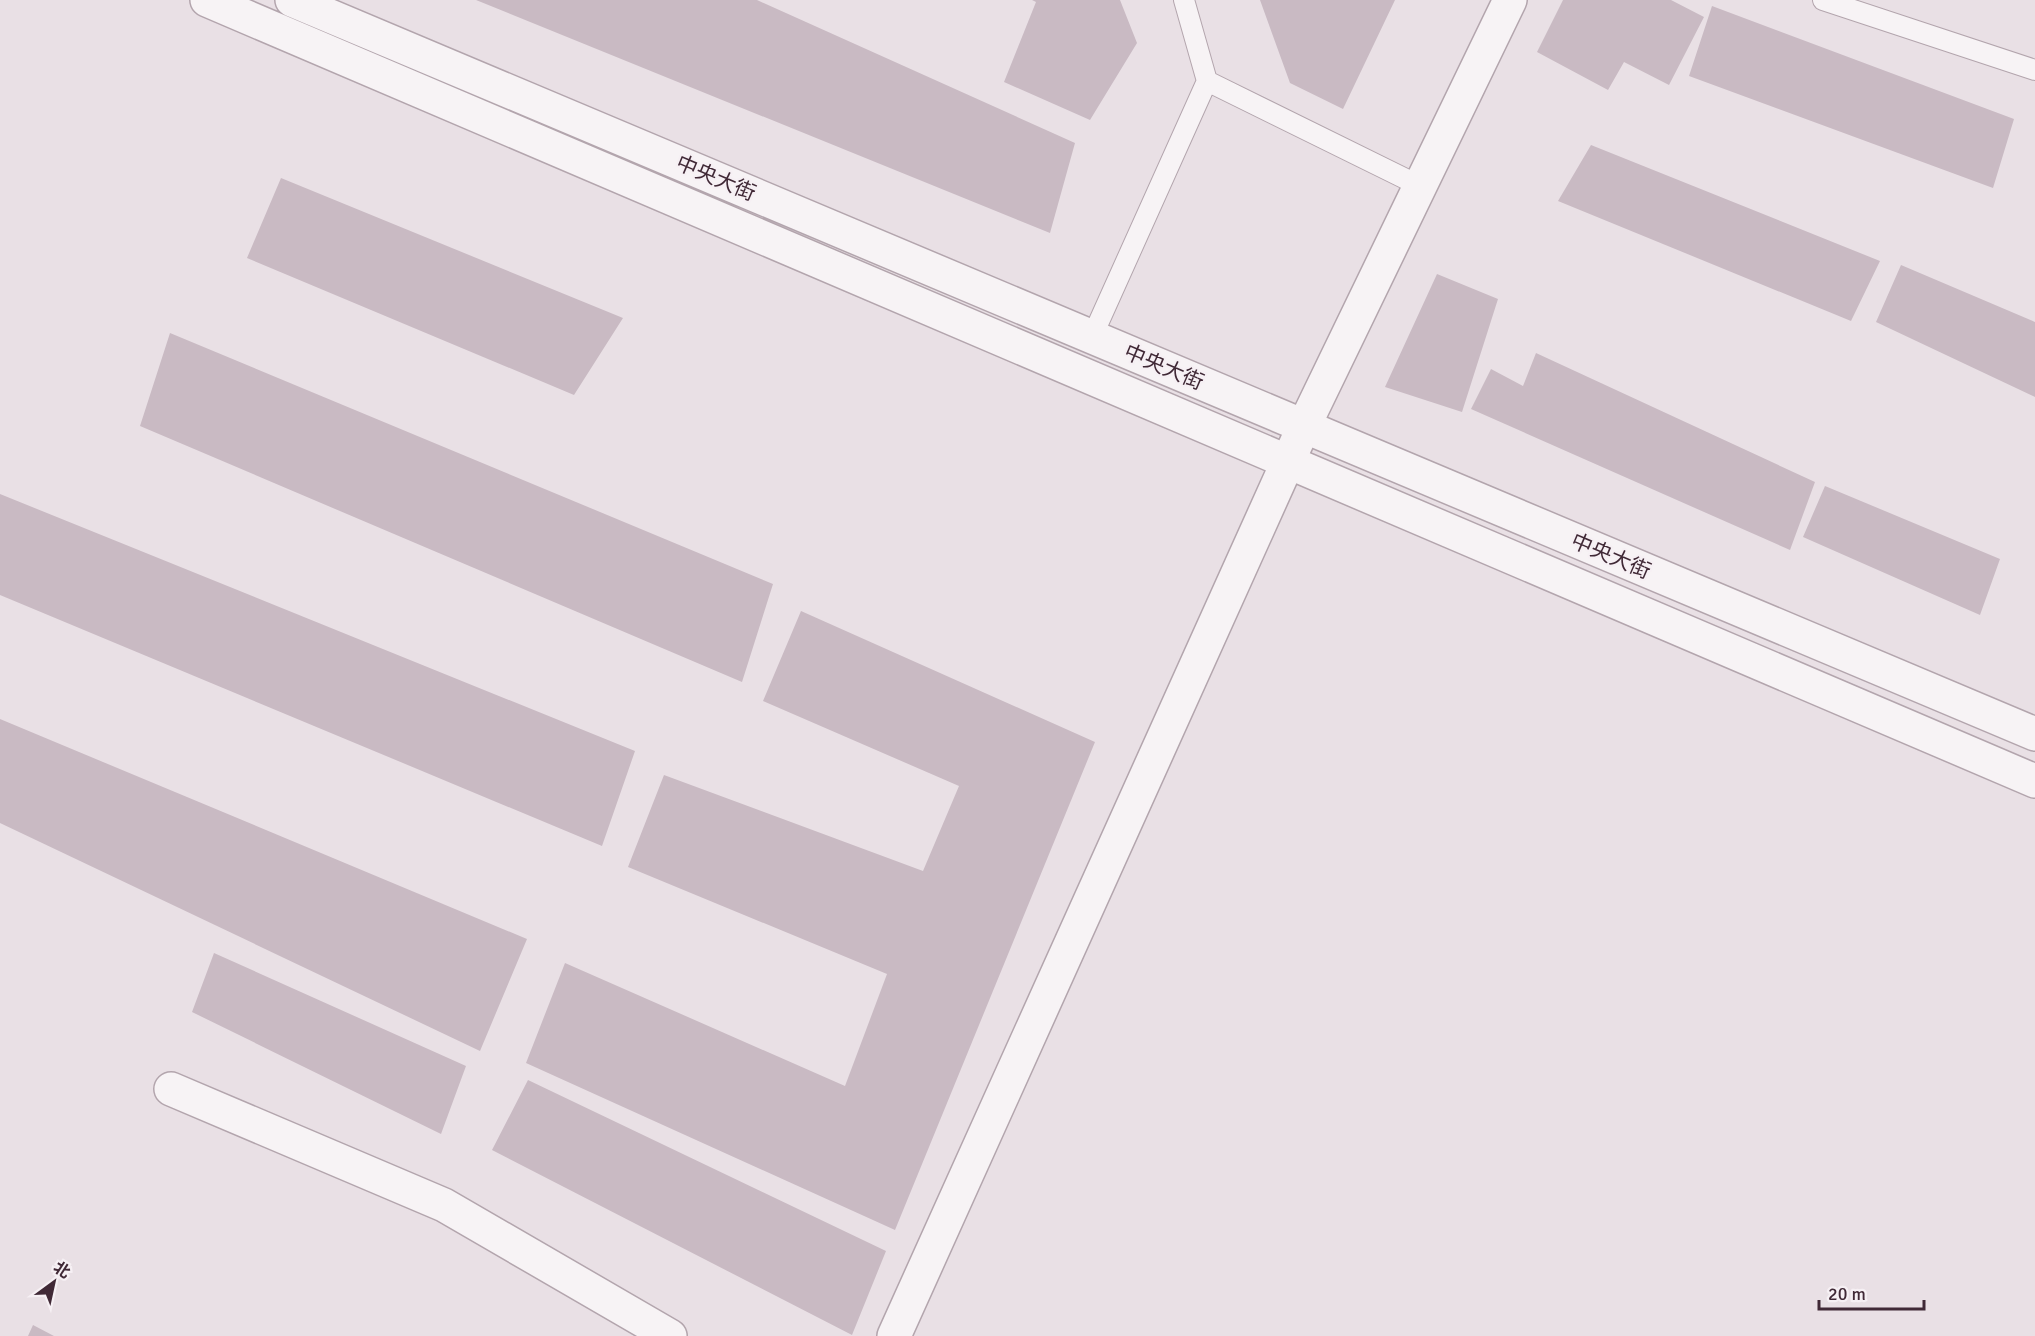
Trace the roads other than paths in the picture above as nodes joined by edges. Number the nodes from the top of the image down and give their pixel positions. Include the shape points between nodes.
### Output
1 (207, 0) edge
2 (292, 0) edge
3 (1184, 0) edge
4 (1510, 0) edge
5 (1823, 0) edge
6 (2035, 70) edge
7 (1207, 81) junction
8 (1420, 186) junction
9 (1092, 337) junction
10 (1304, 426) junction
11 (1288, 460) junction
12 (2035, 734) edge
13 (2035, 781) edge
14 (171, 1089) dead end
15 (670, 1336) edge
16 (894, 1336) edge

1 - 11 street, 中央大街
2 - 9 street, 中央大街
3 - 7 lane
4 - 8 street
5 - 6 lane
7 - 8 lane
7 - 9 lane
8 - 10 street
9 - 10 street, 中央大街
10 - 11 street
10 - 12 street, 中央大街
11 - 13 street, 中央大街
11 - 16 street
14 - 15 street via 444,1205

